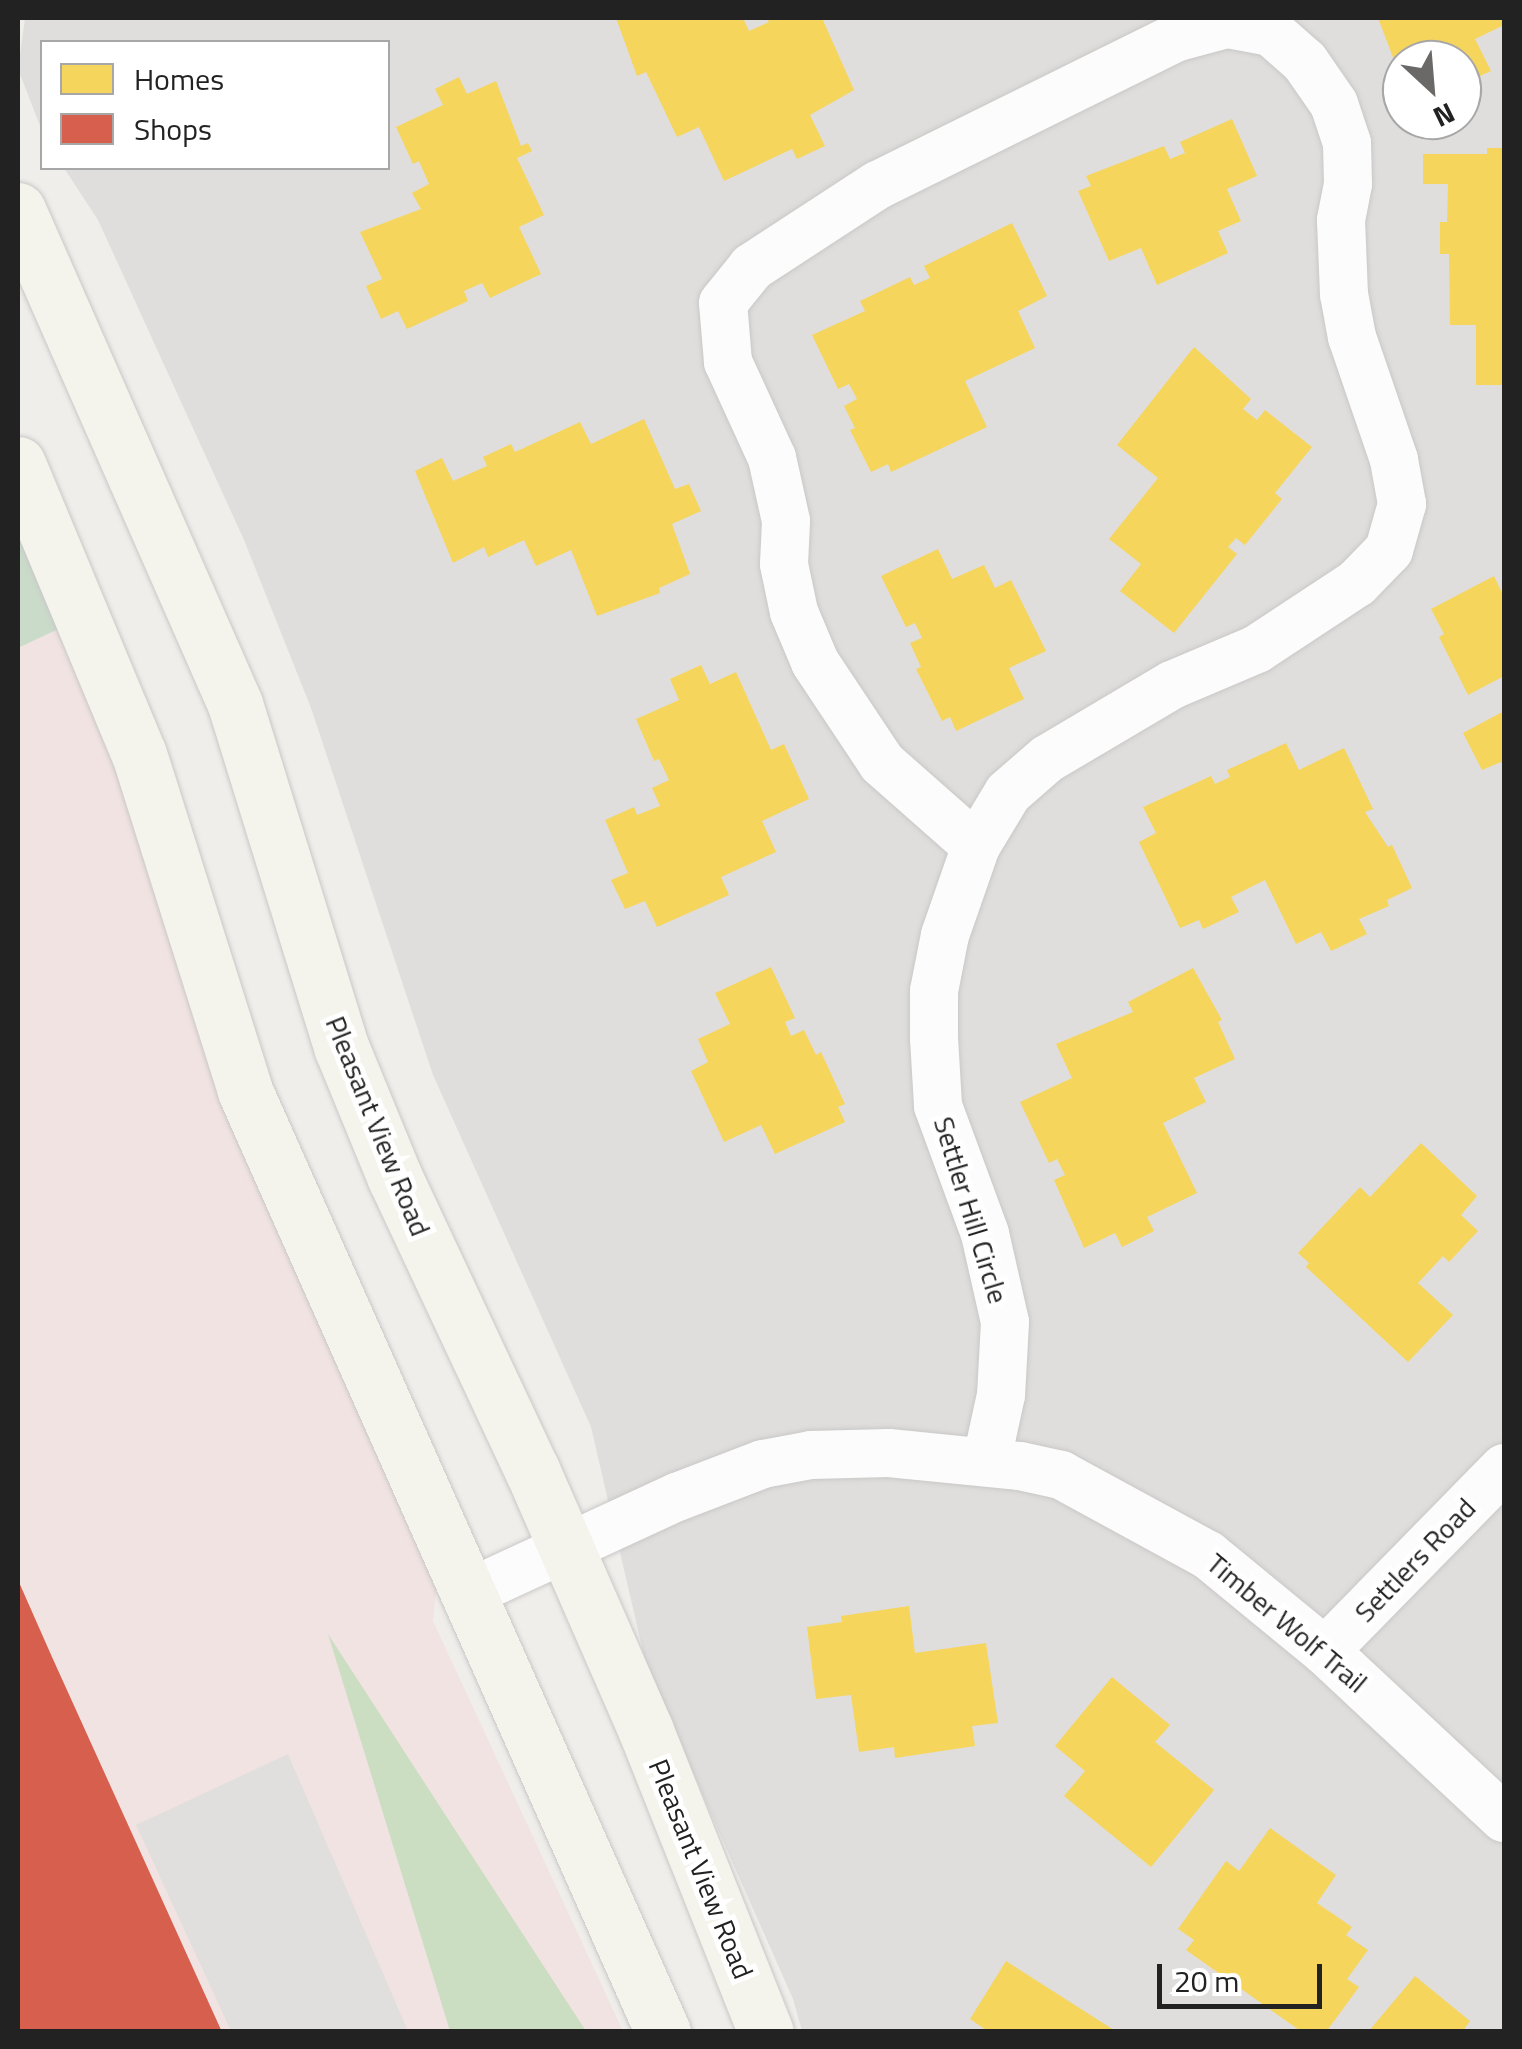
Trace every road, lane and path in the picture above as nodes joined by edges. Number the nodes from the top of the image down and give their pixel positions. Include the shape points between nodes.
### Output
1 (18, 210) edge
2 (18, 464) edge
3 (976, 846) junction
4 (987, 1459) junction
5 (1504, 1468) edge
6 (567, 1548) junction
7 (470, 1592) junction
8 (1325, 1651) junction
9 (1504, 1818) edge
10 (663, 2032) edge
11 (766, 2032) edge

1 - 6 main road, Pleasant View Road via 235,704 357,1086
2 - 7 main road via 139,754 245,1090
3 - 3 street, Settler Hill Circle via 1008,793 1047,759 1172,684 1257,649 1357,583 1389,550 1402,504 1344,294 1340,220 1347,143 1334,104 1305,62 1271,32 1227,24 1178,37 878,185 752,268 723,303 728,362 772,458 794,612 815,662 882,763
3 - 4 street, Settler Hill Circle via 945,936 934,991 934,1038 938,1106 985,1234 1006,1322 1001,1395
4 - 6 street, Timber Wolf Trail via 889,1453 763,1464
4 - 8 street, Timber Wolf Trail via 1061,1475 1208,1555
5 - 8 street, Settlers Road
6 - 7 street, Timber Wolf Trail
6 - 11 main road, Pleasant View Road
7 - 10 main road
8 - 9 street, Timber Wolf Trail

